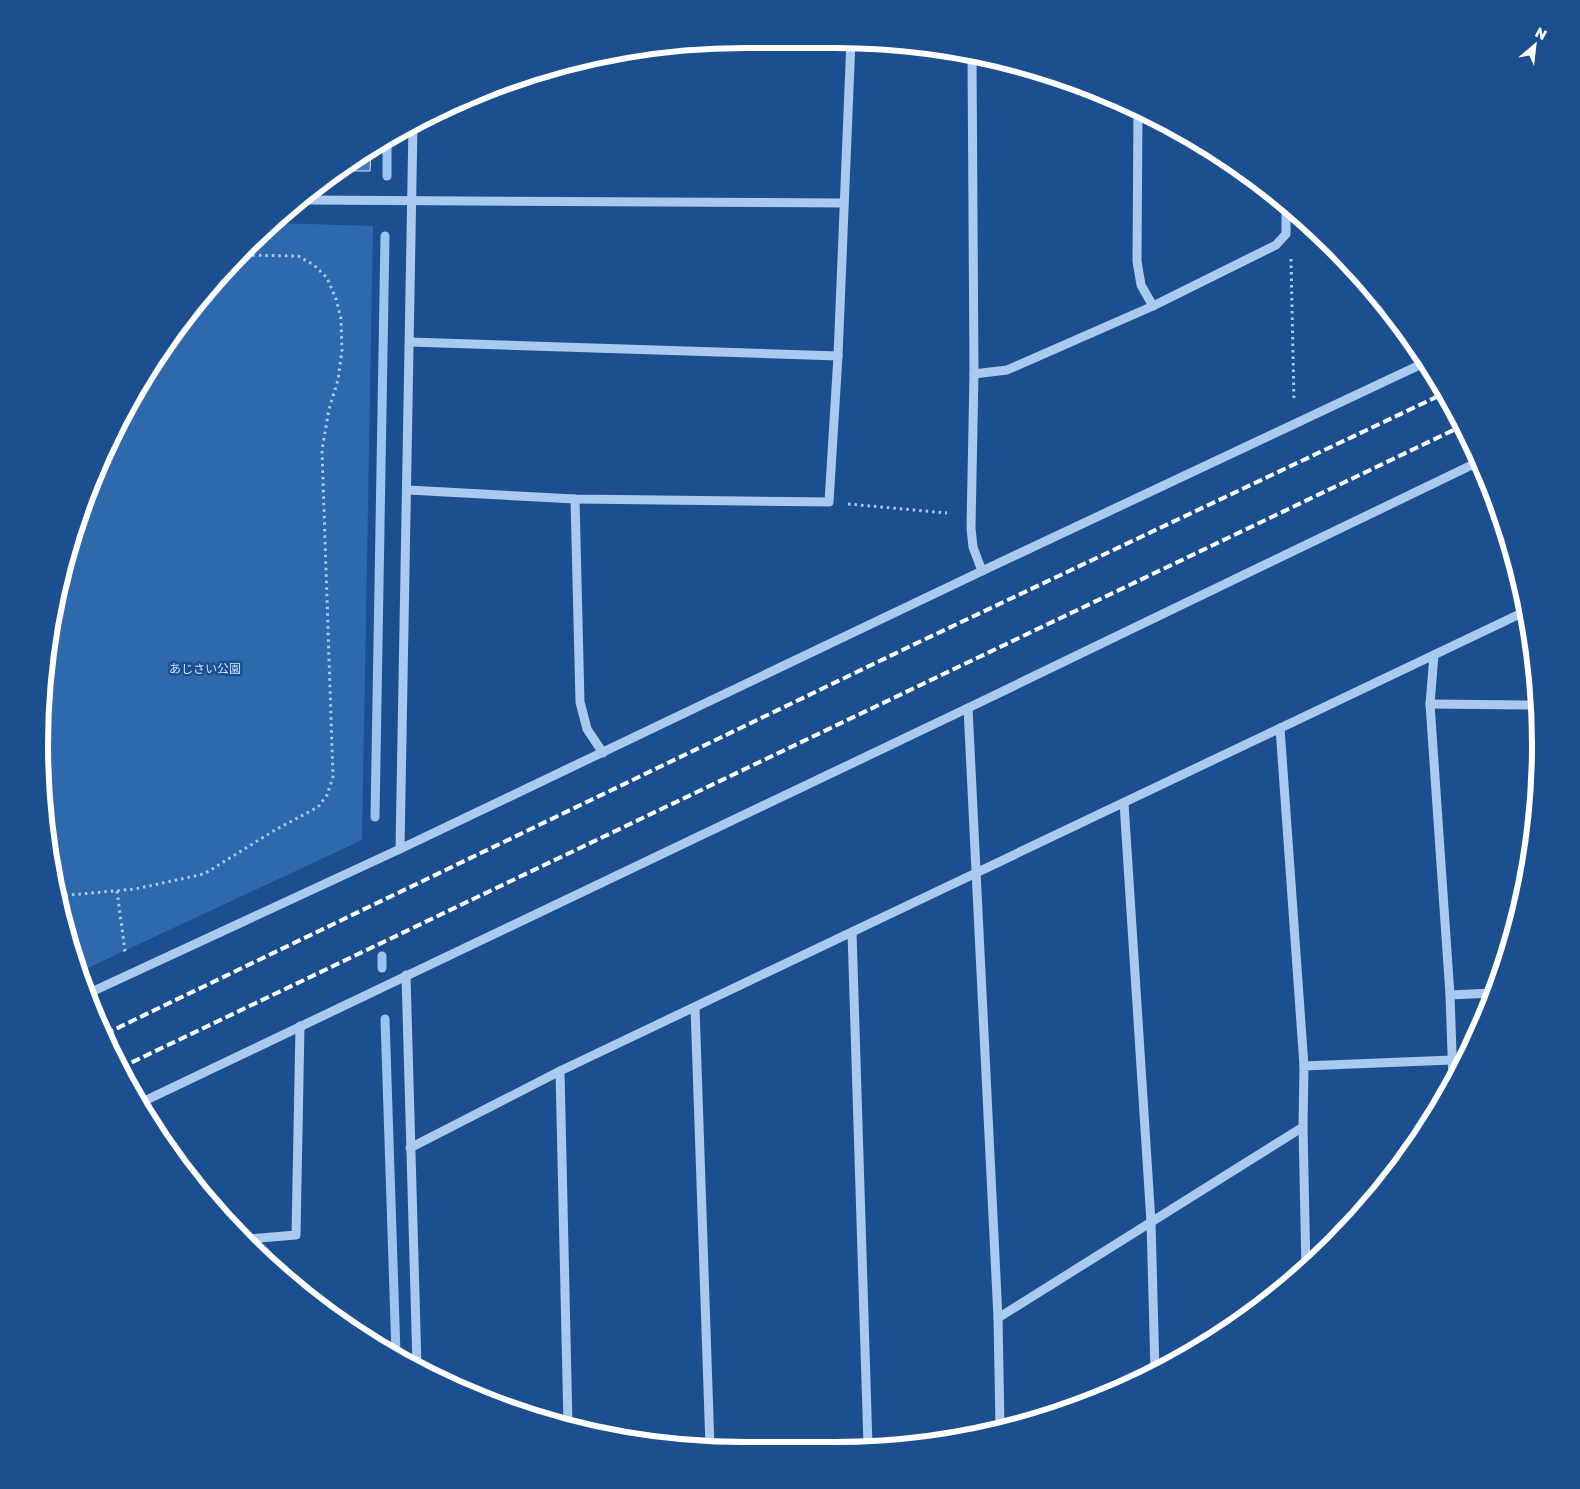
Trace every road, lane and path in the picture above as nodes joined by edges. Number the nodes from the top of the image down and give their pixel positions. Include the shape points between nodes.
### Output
1 (851, 48) edge
2 (972, 61) edge
3 (1138, 116) edge
4 (413, 132) edge
5 (310, 200) edge
6 (412, 200) junction
7 (844, 204) junction
8 (1286, 213) edge
9 (1286, 234) junction
10 (248, 256) edge
11 (1153, 306) junction
12 (410, 342) junction
13 (838, 356) junction
14 (1420, 365) edge
15 (974, 374) junction
16 (1294, 402) dead end
17 (1473, 464) edge
18 (408, 490) junction
19 (575, 499) junction
20 (829, 502) junction
21 (947, 513) dead end
22 (982, 571) junction
23 (1520, 614) edge
24 (1434, 655) junction
25 (1430, 704) junction
26 (1531, 705) edge
27 (968, 708) junction
28 (1280, 728) junction
29 (603, 753) junction
30 (1124, 803) junction
31 (400, 849) junction
32 (976, 873) junction
33 (117, 891) junction
34 (64, 896) edge
35 (852, 932) junction
36 (137, 971) junction
37 (406, 975) junction
38 (93, 991) edge
39 (1486, 993) edge
40 (1450, 995) junction
41 (695, 1007) junction
42 (300, 1026) junction
43 (1452, 1060) junction
44 (1304, 1066) junction
45 (1452, 1069) edge
46 (560, 1071) junction
47 (146, 1100) edge
48 (1303, 1127) junction
49 (410, 1148) junction
50 (1151, 1222) junction
51 (254, 1238) edge
52 (1306, 1259) edge
53 (998, 1318) junction
54 (417, 1359) edge
55 (1155, 1364) edge
56 (568, 1419) edge
57 (1000, 1422) edge
58 (710, 1440) edge
59 (868, 1441) edge

1 - 7 street
2 - 15 street
3 - 11 street via 1137,261 1141,285
4 - 6 street
5 - 6 street
6 - 7 street
6 - 12 street
7 - 13 street
8 - 9 street
9 - 11 street via 1276,245
9 - 16 path via 1291,259
10 - 33 path via 298,256 314,265 327,278 341,319 342,350 338,380 322,450 334,776 318,807 204,874
11 - 15 street via 1007,370
12 - 13 street
12 - 18 street
13 - 20 street
14 - 22 street
15 - 22 street via 971,528 973,547
17 - 27 street
18 - 19 street
18 - 31 street
19 - 20 street
19 - 29 street via 580,702 587,729
20 - 21 path
22 - 29 street
23 - 24 street
24 - 25 street
24 - 28 street
25 - 26 street
25 - 40 street
27 - 32 street
27 - 37 street
28 - 30 street
28 - 44 street
29 - 31 street
30 - 32 street
30 - 50 street
31 - 36 street
32 - 35 street
32 - 53 street
33 - 34 path
33 - 36 path via 125,951
35 - 41 street
35 - 59 street
36 - 38 street
37 - 42 street
37 - 49 street
39 - 40 street
40 - 43 street
41 - 46 street
41 - 58 street
42 - 47 street
42 - 51 street via 296,1235
43 - 44 street
43 - 45 street
44 - 48 street
46 - 49 street
46 - 56 street
48 - 50 street
48 - 52 street
49 - 54 street
50 - 53 street
50 - 55 street
53 - 57 street

